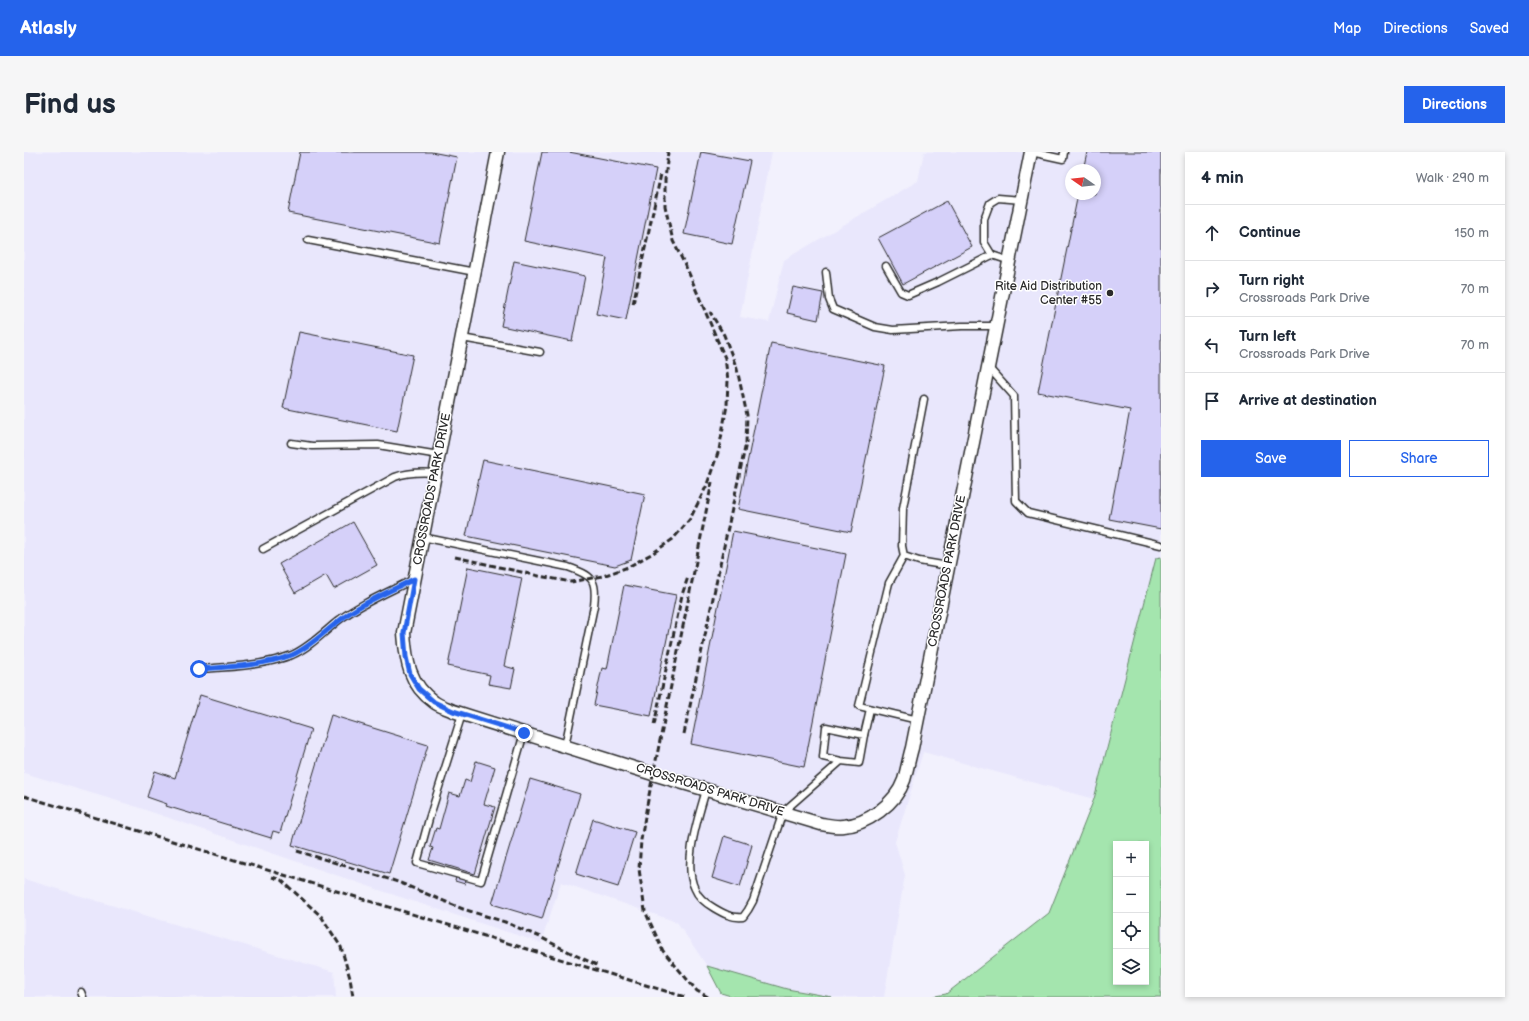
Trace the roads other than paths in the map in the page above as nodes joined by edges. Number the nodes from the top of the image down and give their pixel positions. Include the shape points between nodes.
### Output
1 (498, 152) edge
2 (1031, 152) edge
3 (1064, 152) edge
4 (1022, 200) junction
5 (308, 240) dead end
6 (992, 255) junction
7 (1010, 261) junction
8 (886, 266) dead end
9 (475, 272) junction
10 (826, 272) dead end
11 (996, 326) junction
12 (462, 338) junction
13 (540, 352) dead end
14 (988, 367) junction
15 (924, 399) dead end
16 (291, 443) dead end
17 (439, 455) junction
18 (435, 473) junction
19 (422, 537) junction
20 (1161, 545) edge
21 (263, 549) dead end
22 (904, 556) junction
23 (948, 566) junction
24 (414, 579) junction
25 (199, 669) dead end
26 (870, 709) junction
27 (462, 714) junction
28 (918, 720) junction
29 (524, 733) junction
30 (864, 735) junction
31 (566, 746) junction
32 (841, 761) junction
33 (706, 790) junction
34 (783, 812) junction

1 - 9 street, CROSSROADS PARK DRIVE
2 - 3 lane via 1063,159
2 - 4 street, CROSSROADS PARK DRIVE
4 - 6 lane via 998,198 990,203 984,219 984,242
4 - 7 street, CROSSROADS PARK DRIVE
5 - 9 lane
6 - 7 lane
6 - 8 lane via 908,295 900,292
7 - 11 street, CROSSROADS PARK DRIVE
9 - 12 street, CROSSROADS PARK DRIVE
10 - 11 lane via 829,299 834,309 875,327 893,330
11 - 14 street, CROSSROADS PARK DRIVE
12 - 13 lane
12 - 17 street, CROSSROADS PARK DRIVE
14 - 20 lane via 1014,396 1016,500 1020,505 1028,513
14 - 23 street, CROSSROADS PARK DRIVE
15 - 22 lane via 903,508
16 - 17 lane via 312,446 378,445
17 - 18 street, CROSSROADS PARK DRIVE
18 - 19 street, CROSSROADS PARK DRIVE
18 - 21 lane via 405,473 395,477
19 - 24 street, CROSSROADS PARK DRIVE
19 - 31 lane via 568,567 591,578 596,594
22 - 23 lane
22 - 26 lane via 889,583 859,706
23 - 28 street, CROSSROADS PARK DRIVE
24 - 25 lane via 339,620 320,637 294,654 270,662
24 - 27 street, CROSSROADS PARK DRIVE via 404,633 410,674 419,689 434,702
26 - 28 lane
26 - 30 lane
27 - 29 street, CROSSROADS PARK DRIVE
27 - 29 lane via 428,819 417,863 481,881
28 - 34 street, CROSSROADS PARK DRIVE via 903,781 894,798 880,811 856,824 842,826 821,824
29 - 31 street, CROSSROADS PARK DRIVE
30 - 32 lane via 859,763
30 - 32 lane via 826,727 823,757
31 - 33 street, CROSSROADS PARK DRIVE
32 - 34 lane
33 - 34 street, CROSSROADS PARK DRIVE
33 - 34 lane via 695,829 690,872 695,889 708,905 734,917 743,917 753,901

